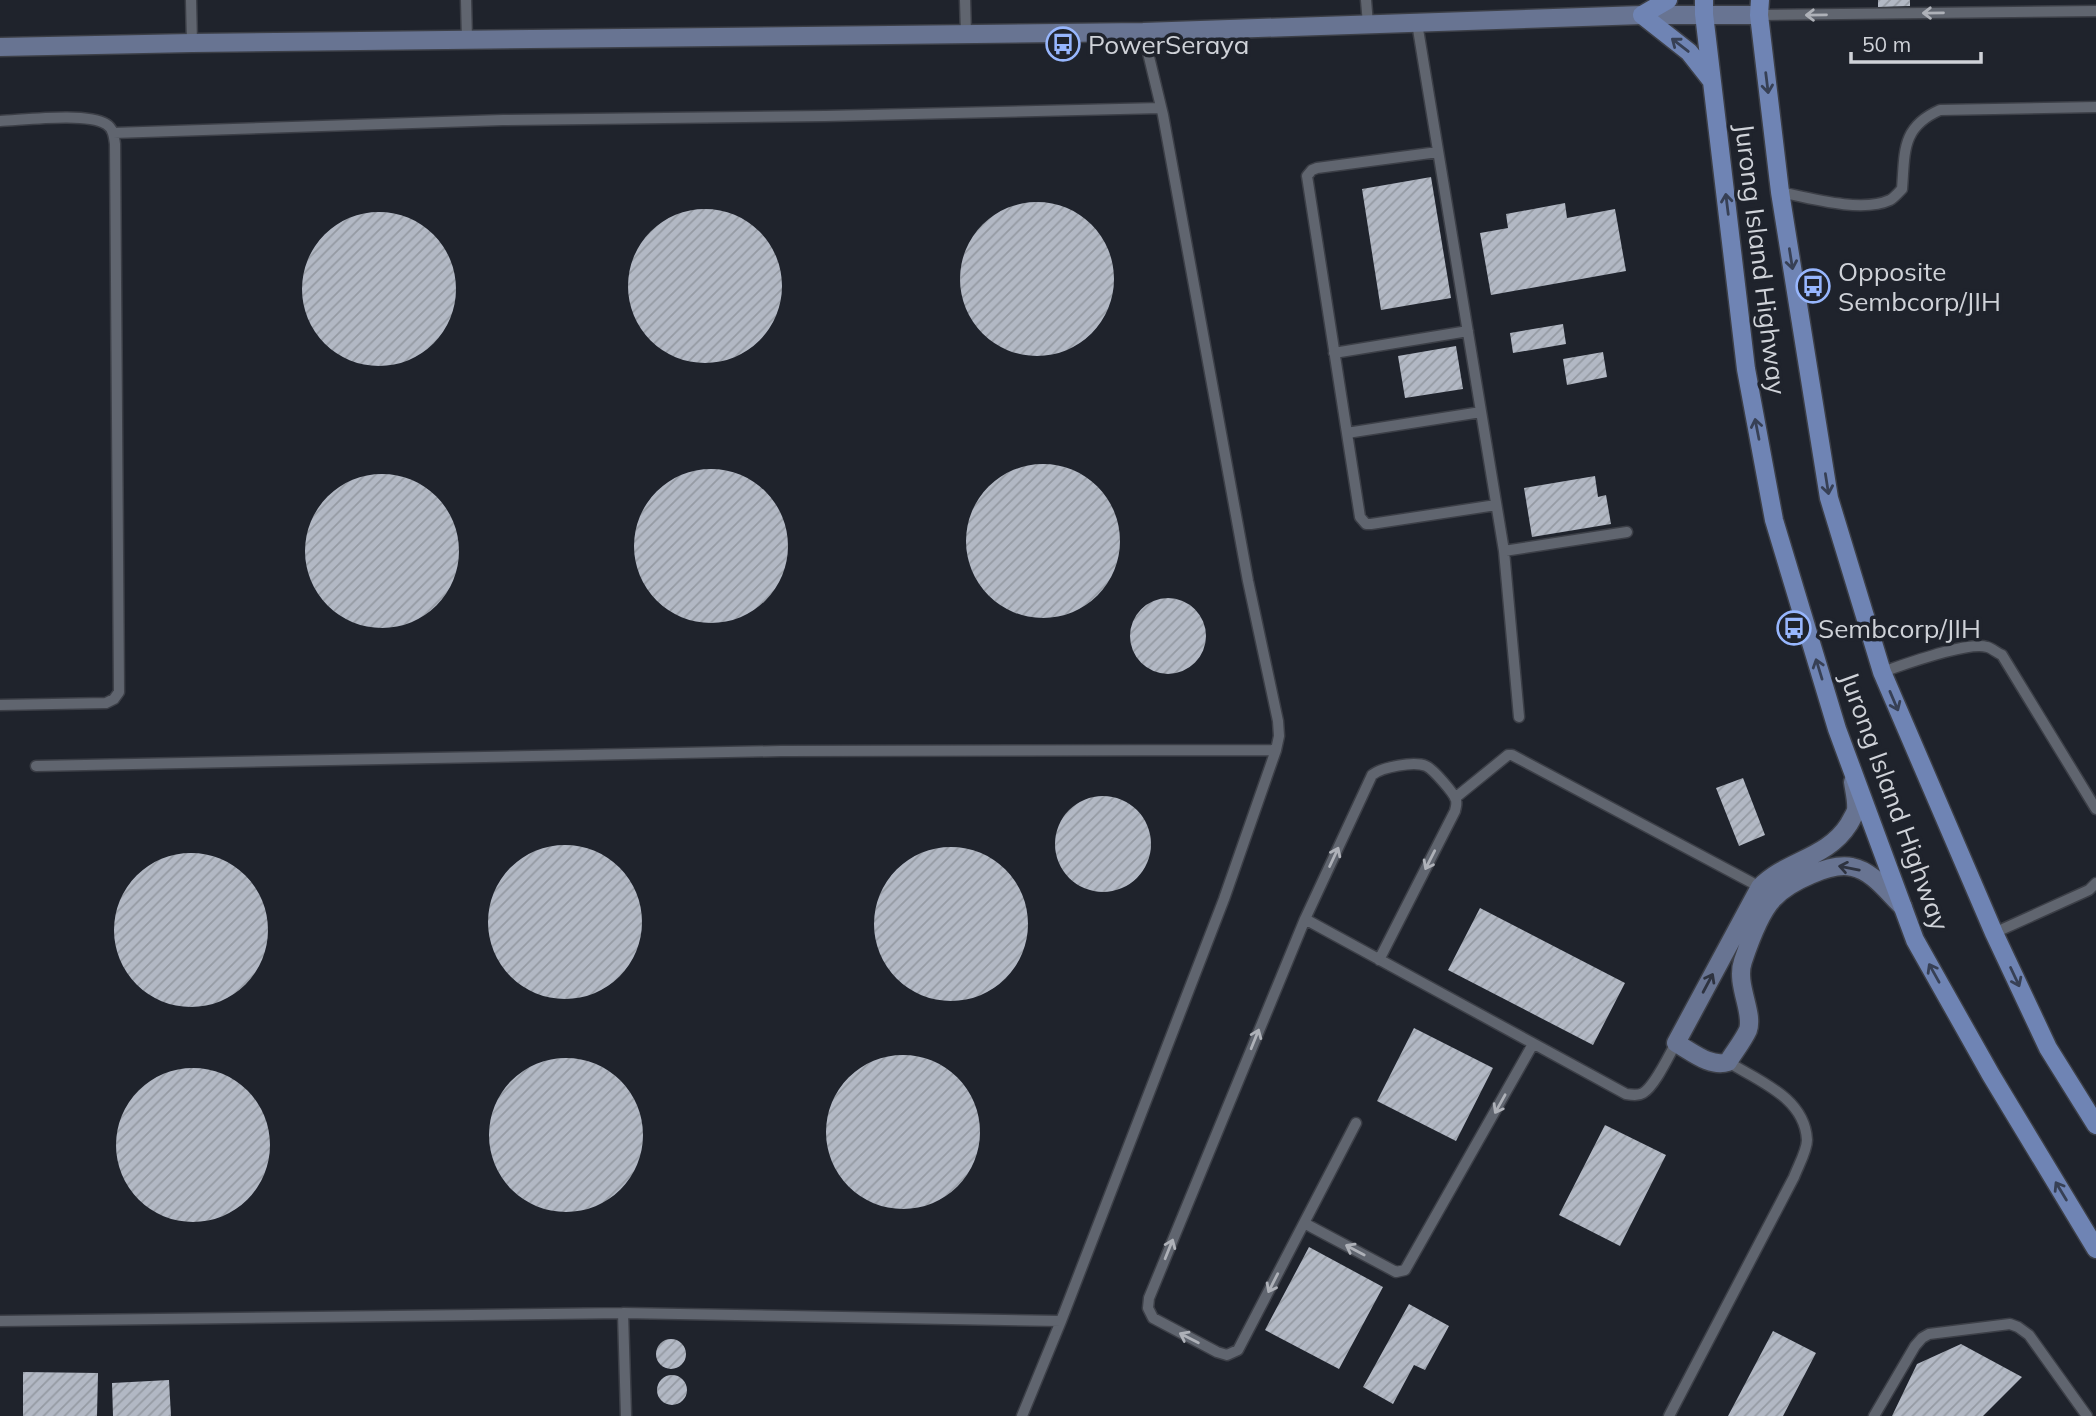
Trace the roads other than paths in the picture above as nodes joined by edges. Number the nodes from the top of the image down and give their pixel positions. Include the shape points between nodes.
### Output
1 (191, 0) edge
2 (466, 0) edge
3 (965, 0) edge
4 (1366, 0) edge
5 (1668, 0) edge
6 (1992, 0) edge
7 (1704, 7) edge
8 (1759, 8) edge
9 (2096, 11) edge
10 (1992, 12) junction
11 (1642, 15) junction
12 (1417, 23) junction
13 (1368, 24) junction
14 (1143, 32) junction
15 (966, 34) junction
16 (467, 39) junction
17 (192, 43) junction
18 (0, 47) edge
19 (1712, 80) junction
20 (2096, 107) edge
21 (1161, 108) junction
22 (0, 121) edge
23 (113, 133) junction
24 (1438, 152) junction
25 (1780, 192) junction
26 (1468, 331) junction
27 (1334, 353) junction
28 (1481, 412) junction
29 (1347, 433) junction
30 (1496, 505) junction
31 (1627, 532) dead end
32 (1504, 551) junction
33 (1882, 672) junction
34 (0, 705) edge
35 (1519, 717) dead end
36 (1276, 750) junction
37 (1850, 765) junction
38 (36, 766) dead end
39 (1455, 797) junction
40 (2096, 809) edge
41 (2096, 883) edge
42 (1760, 887) junction
43 (1903, 907) junction
44 (1305, 919) junction
45 (1994, 933) junction
46 (1379, 960) junction
47 (1676, 1043) junction
48 (1533, 1044) junction
49 (1728, 1062) junction
50 (1356, 1123) dead end
51 (2096, 1125) edge
52 (1304, 1223) junction
53 (2096, 1249) edge
54 (623, 1313) junction
55 (0, 1321) edge
56 (1062, 1321) junction
57 (626, 1416) edge
58 (1022, 1416) edge
59 (1669, 1416) edge
60 (1874, 1416) edge
61 (2087, 1416) edge

1 - 17 lane
2 - 16 lane
3 - 15 lane
4 - 13 lane
5 - 11 main road
6 - 10 lane
7 - 8 street
7 - 11 street
7 - 19 main road, Jurong Island Highway
10 -> 8 lane
8 -> 25 main road, Jurong Island Highway
9 - 10 lane
11 - 12 street
19 -> 11 main road via 1689,52
12 - 13 street
12 - 24 lane
13 - 14 street
14 - 15 street
14 - 21 lane
15 - 16 street
16 - 17 street
17 - 18 street
37 -> 19 main road, Jurong Island Highway via 1774,520 1746,369
20 - 25 lane via 1940,110 1910,132 1903,151 1902,189 1891,200 1870,205 1836,203
21 - 23 lane via 503,120
21 - 36 lane via 1278,721
22 - 23 lane via 89,118 107,124
23 - 34 lane via 119,692 106,703
24 - 26 lane
24 - 27 lane via 1317,168 1309,173
25 -> 33 main road, Jurong Island Highway via 1829,498
26 - 27 lane
26 - 28 lane
27 - 29 lane
28 - 29 lane
28 - 30 lane
29 - 30 lane via 1360,517 1366,524
30 - 32 lane
31 - 32 lane
32 - 35 lane
33 - 40 lane via 1966,648 1986,646 2002,655
33 -> 45 main road, Jurong Island Highway
36 - 38 lane via 768,751
36 - 56 lane via 1224,899
37 - 42 street via 1856,811 1840,837
37 - 43 main road, Jurong Island Highway
39 - 42 lane via 1512,755
44 -> 39 lane via 1372,775 1385,767 1423,765
39 -> 46 lane via 1455,811
41 - 45 lane
47 -> 42 street
43 -> 49 street via 1870,875 1845,866 1812,874 1773,899 1743,962 1740,975 1748,1029
53 -> 43 main road, Jurong Island Highway via 1934,974
44 - 46 lane
52 -> 44 lane via 1241,1346 1233,1353 1217,1352 1153,1318 1149,1298
45 -> 51 main road, Jurong Island Highway via 2048,1048
46 - 48 lane
47 - 48 lane via 1649,1087 1635,1095
47 - 49 street via 1710,1062
48 -> 52 lane via 1405,1270 1396,1272
49 - 59 lane via 1783,1095 1797,1110 1807,1143 1794,1177
50 - 52 lane
54 - 55 lane
54 - 56 lane
54 - 57 lane
56 - 58 lane
60 - 61 lane via 1922,1338 2010,1324 2029,1335

